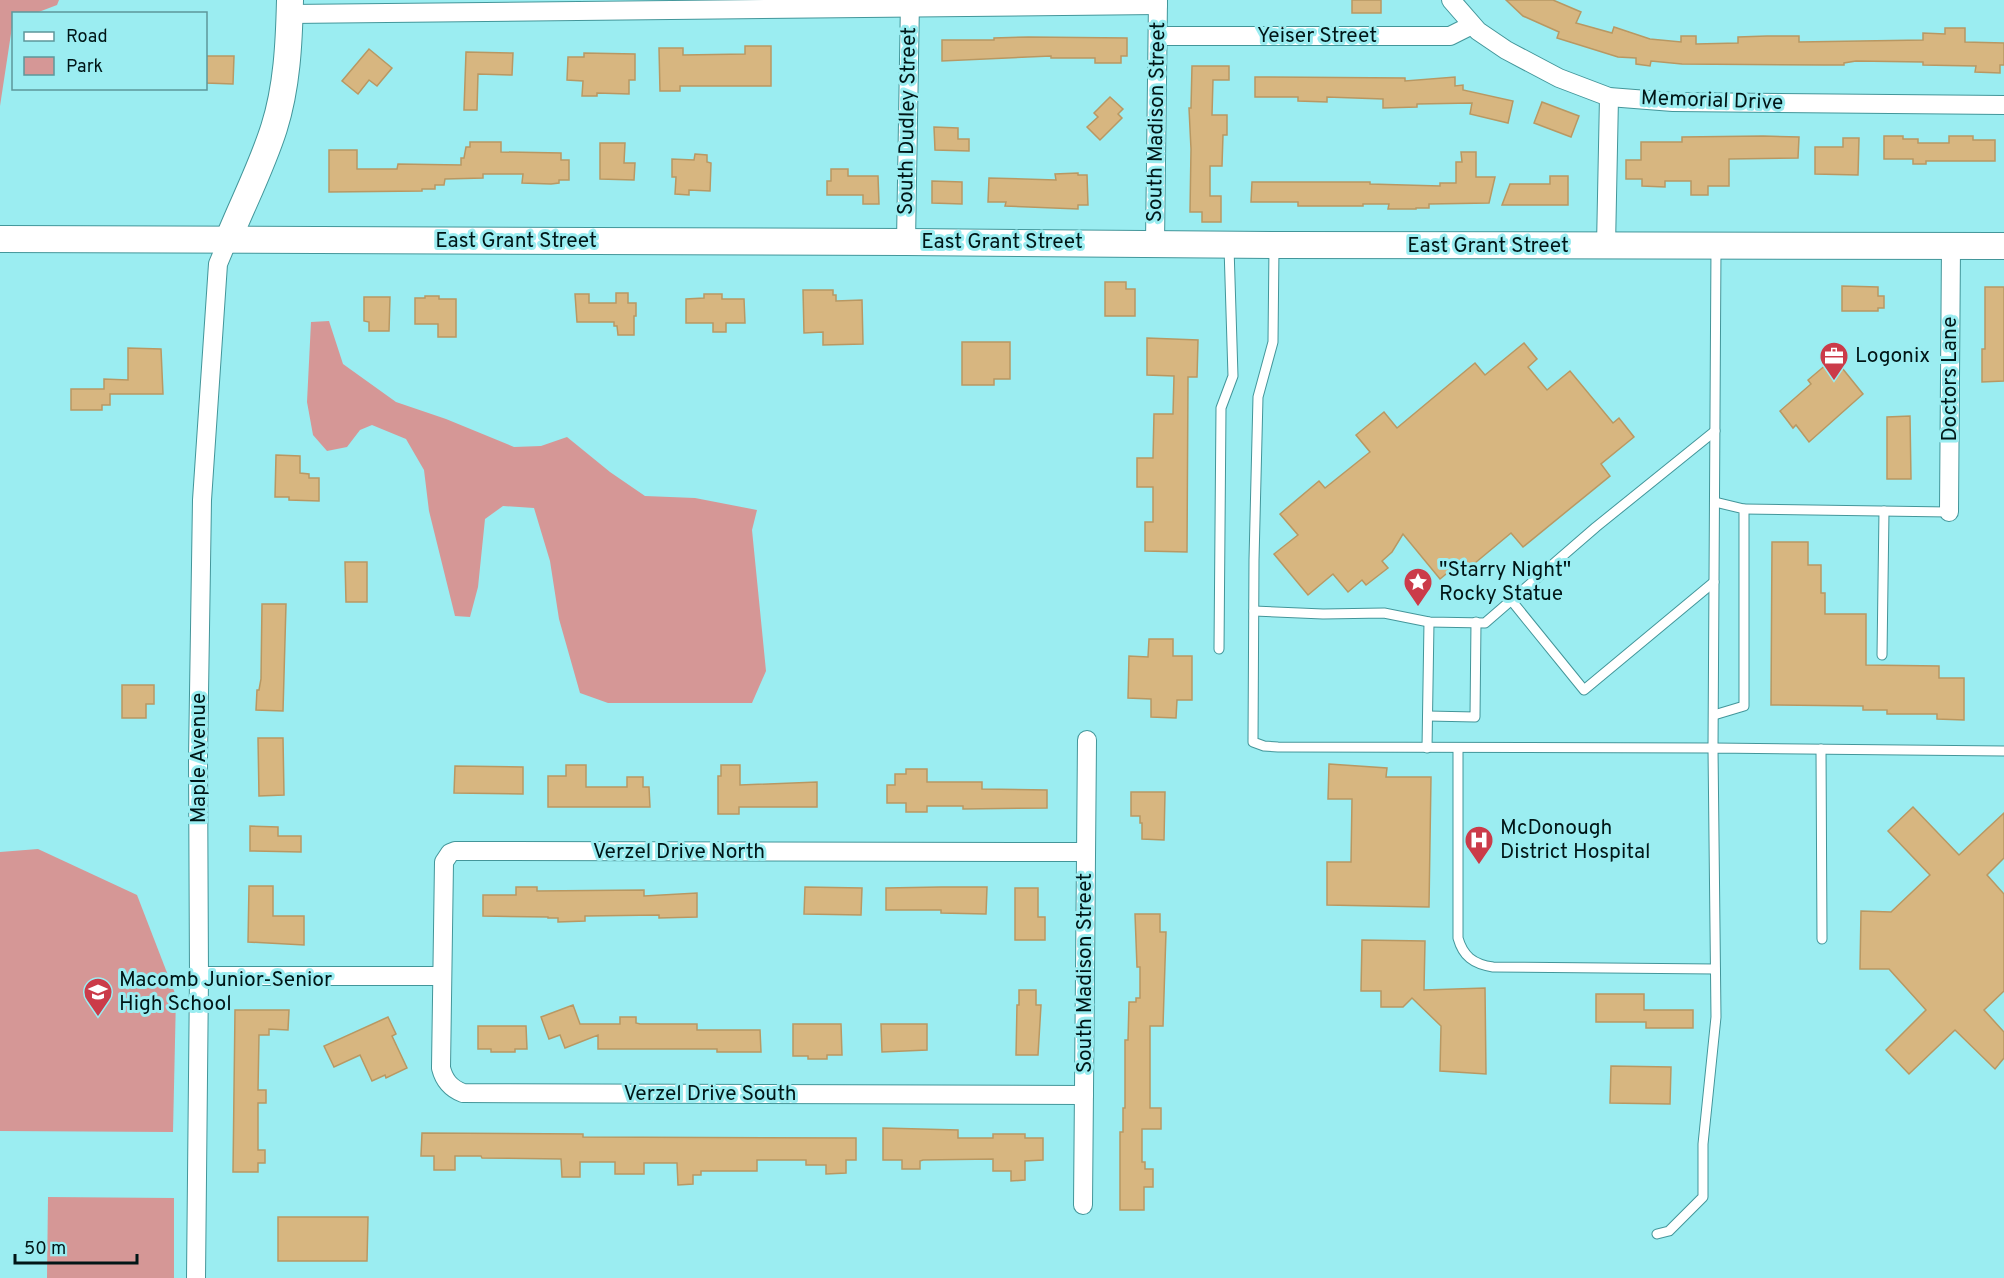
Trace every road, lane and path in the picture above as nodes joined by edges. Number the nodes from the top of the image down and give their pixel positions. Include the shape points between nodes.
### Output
1 (1451, 0) edge
2 (910, 3) edge
3 (1158, 3) edge
4 (289, 7) edge
5 (1472, 25) junction
6 (1158, 36) junction
7 (1610, 97) junction
8 (2004, 105) edge
9 (0, 239) edge
10 (228, 240) junction
11 (906, 242) junction
12 (1155, 243) junction
13 (1229, 244) junction
14 (1274, 245) junction
15 (1716, 245) junction
16 (1606, 246) junction
17 (1951, 246) junction
18 (2004, 246) edge
19 (1715, 431) junction
20 (1715, 502) junction
21 (1744, 509) junction
22 (1884, 511) junction
23 (1949, 512) joint
24 (1714, 582) junction
25 (1511, 600) junction
26 (1254, 611) junction
27 (1429, 622) junction
28 (1476, 622) junction
29 (1219, 649) dead end
30 (1882, 655) dead end
31 (1714, 715) junction
32 (1428, 716) junction
33 (1088, 740) dead end
34 (1427, 748) junction
35 (1458, 748) junction
36 (1713, 748) junction
37 (1821, 749) junction
38 (2004, 751) edge
39 (1086, 852) junction
40 (1822, 939) dead end
41 (1715, 969) junction
42 (199, 976) junction
43 (441, 976) junction
44 (1084, 1095) junction
45 (1083, 1205) dead end
46 (1657, 1234) dead end
47 (196, 1278) edge

1 - 5 street, Memorial Drive
2 - 3 street
2 - 4 street
2 - 11 street, South Dudley Street
3 - 6 street, South Madison Street
4 - 10 main road via 286,72 274,129
5 - 6 street, Yeiser Street via 1450,36
5 - 7 street, Memorial Drive via 1535,67
6 - 12 street, South Madison Street
7 - 8 street, Memorial Drive via 1673,102
7 - 16 street
9 - 10 main road, East Grant Street
10 - 11 main road, East Grant Street
10 - 42 street, Maple Avenue via 218,264 202,500
11 - 12 main road, East Grant Street
12 - 13 main road, East Grant Street
13 - 14 main road, East Grant Street
13 - 29 lane via 1233,376 1221,408
14 - 16 main road, East Grant Street
14 - 26 lane via 1273,342 1258,397
15 - 16 main road, East Grant Street
15 - 17 main road, East Grant Street
15 - 19 lane
17 - 18 main road, East Grant Street
17 - 23 street, Doctors Lane
19 - 20 lane
19 - 25 lane
20 - 21 lane
20 - 24 lane
21 - 22 lane
21 - 31 lane via 1744,706
22 - 23 lane
22 - 30 lane
24 - 25 lane via 1584,690
24 - 31 lane
25 - 28 lane via 1485,623
26 - 27 lane via 1384,613
26 - 34 lane via 1254,742 1278,747
27 - 28 lane
27 - 32 lane
28 - 32 lane via 1475,717
31 - 36 lane
32 - 34 lane
33 - 39 street, South Madison Street
34 - 35 lane
35 - 36 lane
35 - 41 lane via 1458,938 1461,950 1470,960 1493,967
36 - 37 lane
36 - 41 lane
37 - 38 lane
37 - 40 lane
39 - 43 street, Verzel Drive North via 455,851 444,862
39 - 44 street, South Madison Street
41 - 46 lane via 1716,1017 1703,1144 1704,1197 1669,1231
42 - 43 street
42 - 47 street, Maple Avenue
43 - 44 street, Verzel Drive South via 441,1068 450,1086 463,1093
44 - 45 street, South Madison Street

